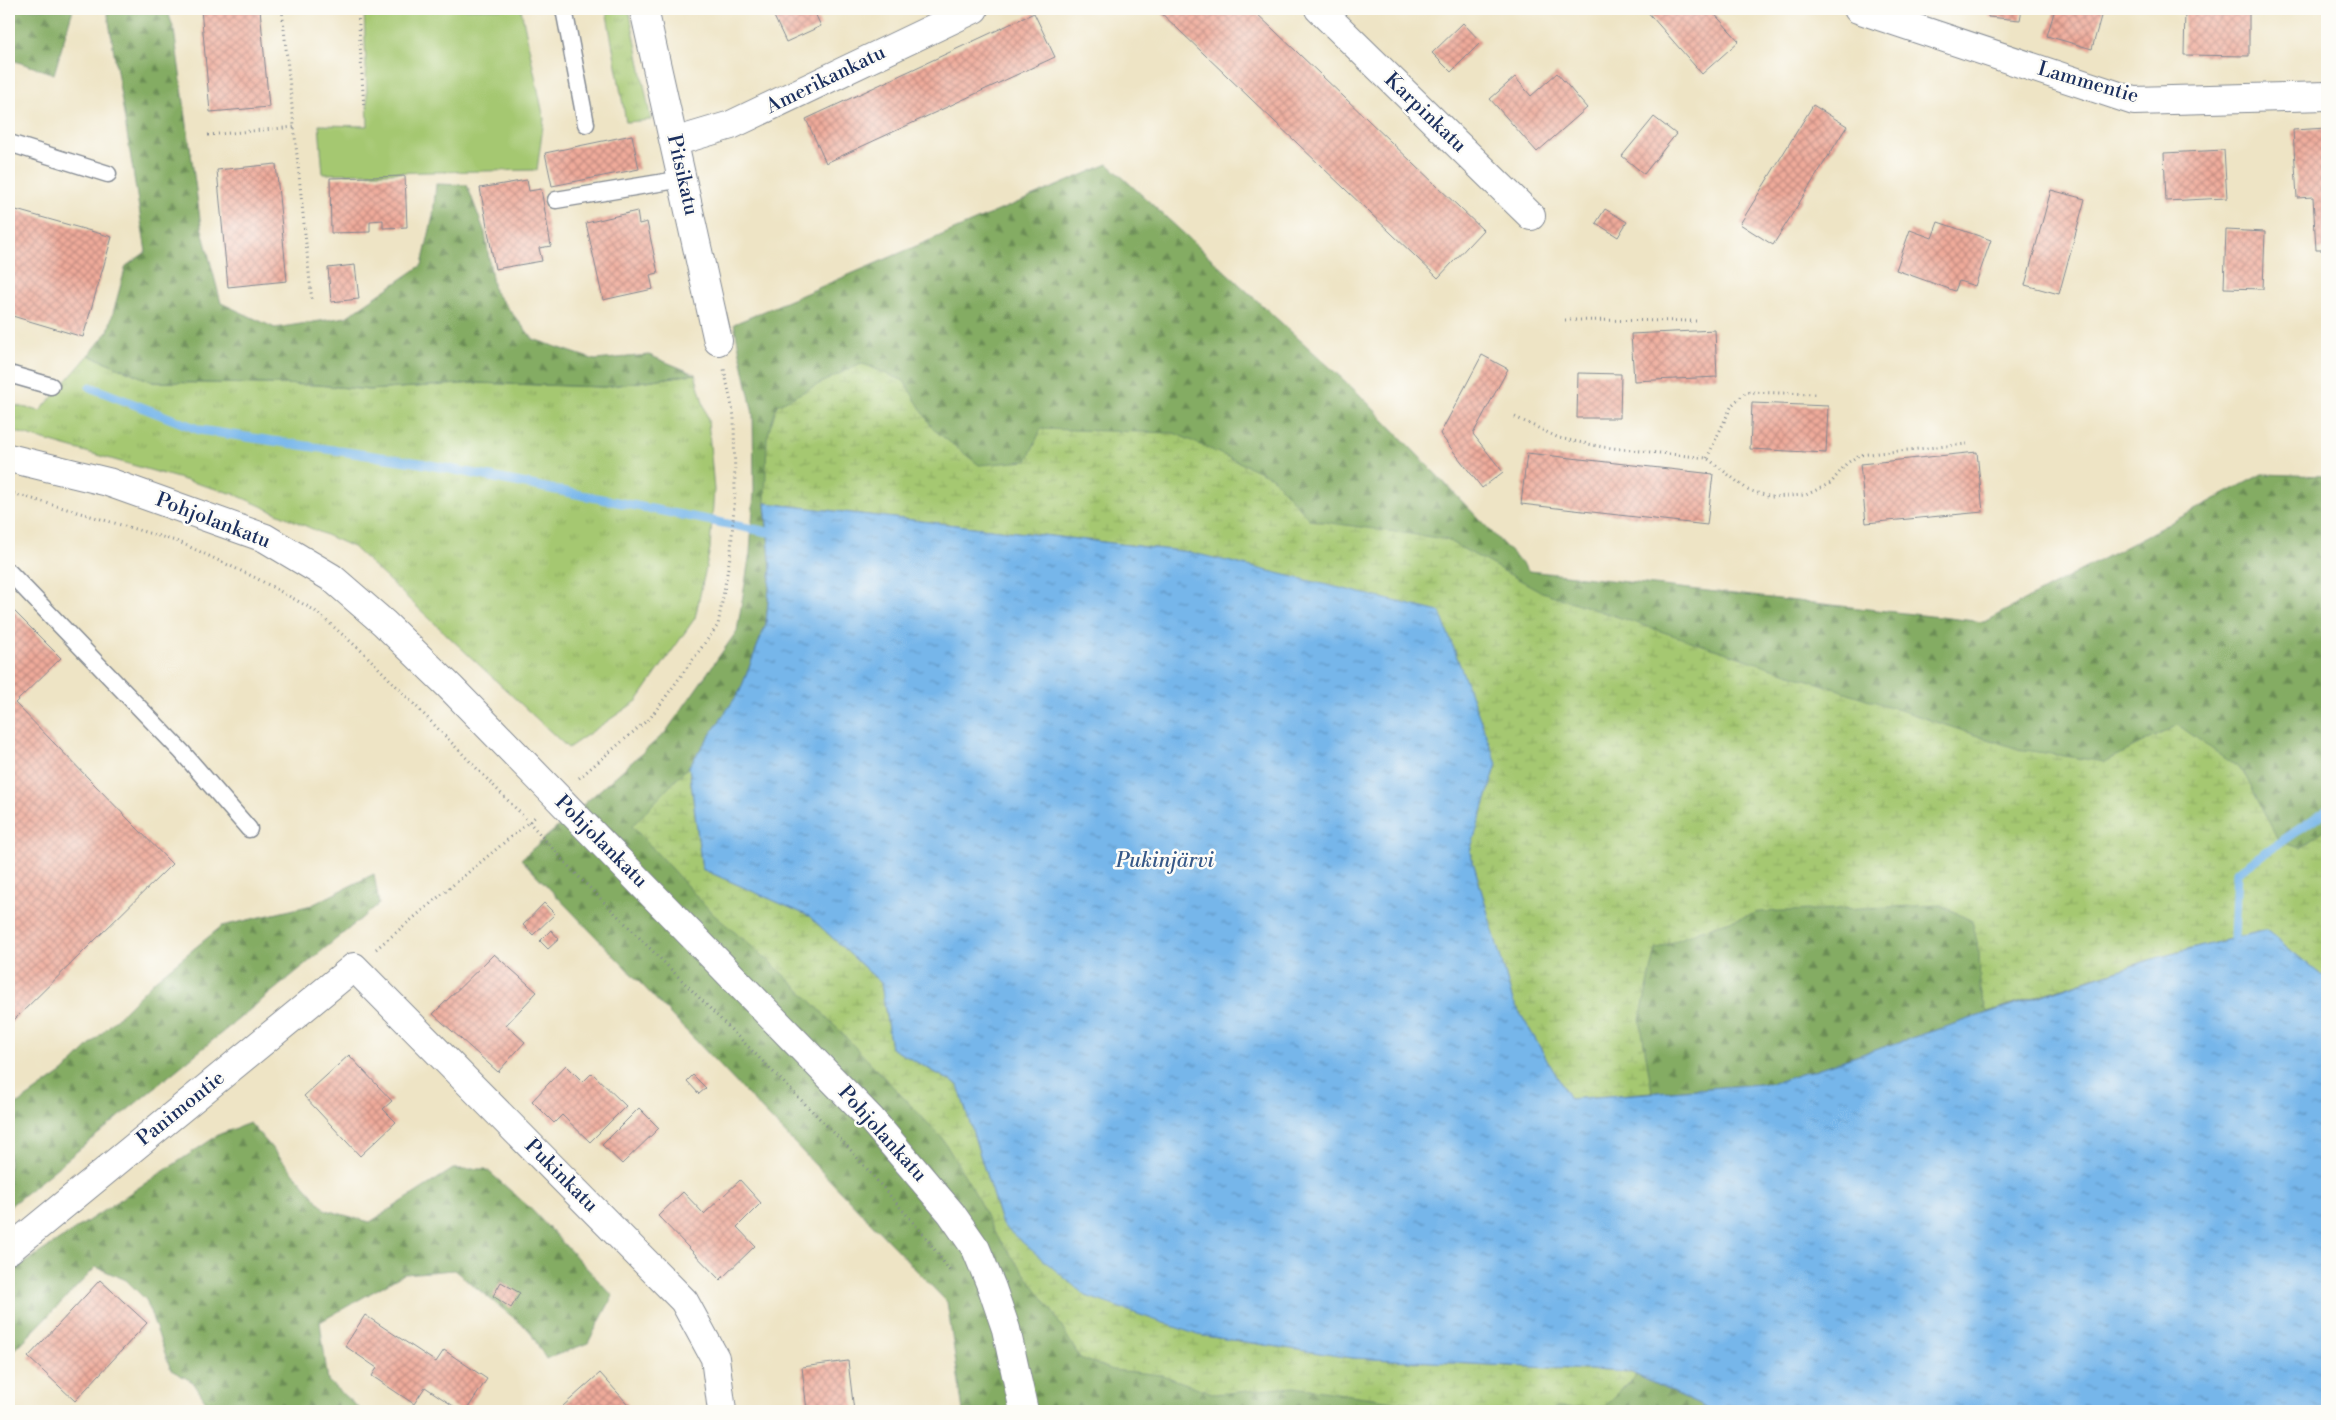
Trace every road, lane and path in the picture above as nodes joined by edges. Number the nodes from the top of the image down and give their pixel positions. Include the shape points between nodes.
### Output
1 (282, 9) edge
2 (358, 9) edge
3 (564, 9) edge
4 (644, 9) edge
5 (974, 9) edge
6 (1318, 9) edge
7 (1858, 9) edge
8 (2327, 96) edge
9 (364, 109) dead end
10 (586, 124) dead end
11 (295, 127) junction
12 (208, 135) dead end
13 (674, 142) junction
14 (9, 143) edge
15 (108, 174) dead end
16 (683, 179) junction
17 (556, 200) dead end
18 (1531, 216) dead end
19 (312, 302) dead end
20 (1565, 320) dead end
21 (1699, 321) dead end
22 (718, 342) joint
23 (9, 374) edge
24 (50, 386) dead end
25 (1816, 394) dead end
26 (1515, 417) dead end
27 (1967, 444) dead end
28 (9, 458) edge
29 (1707, 458) junction
30 (9, 492) edge
31 (9, 572) edge
32 (557, 798) junction
33 (529, 822) junction
34 (250, 829) dead end
35 (354, 967) junction
36 (9, 1250) edge
37 (952, 1275) dead end
38 (722, 1411) edge
39 (1024, 1411) edge

1 - 11 path
2 - 9 path
3 - 10 lane
4 - 13 street, Pitsikatu
5 - 13 street, Amerikankatu via 731,125
6 - 18 street, Karpinkatu
7 - 8 street, Lammentie via 2134,101
11 - 12 path
11 - 19 path
13 - 16 street, Pitsikatu
14 - 15 lane
16 - 17 lane
16 - 22 street, Pitsikatu
20 - 21 path
22 - 32 path via 734,416 731,551 718,625 651,717
23 - 24 lane
25 - 29 path via 1746,392 1732,406
26 - 29 path via 1559,438 1603,448
27 - 29 path via 1859,456 1846,464 1830,483 1806,495 1771,496 1748,490
28 - 32 street, Pohjolankatu via 108,482 220,521 265,538 332,578 450,687
30 - 33 path via 179,542 314,610 364,653
31 - 34 lane via 182,752
32 - 33 path
32 - 39 street, Pohjolankatu via 871,1119 951,1212 976,1249 992,1288 1018,1375
33 - 35 path
33 - 37 path via 572,870 848,1148 924,1234
35 - 36 street, Panimontie
35 - 38 street, Pukinkatu via 684,1302 715,1358

